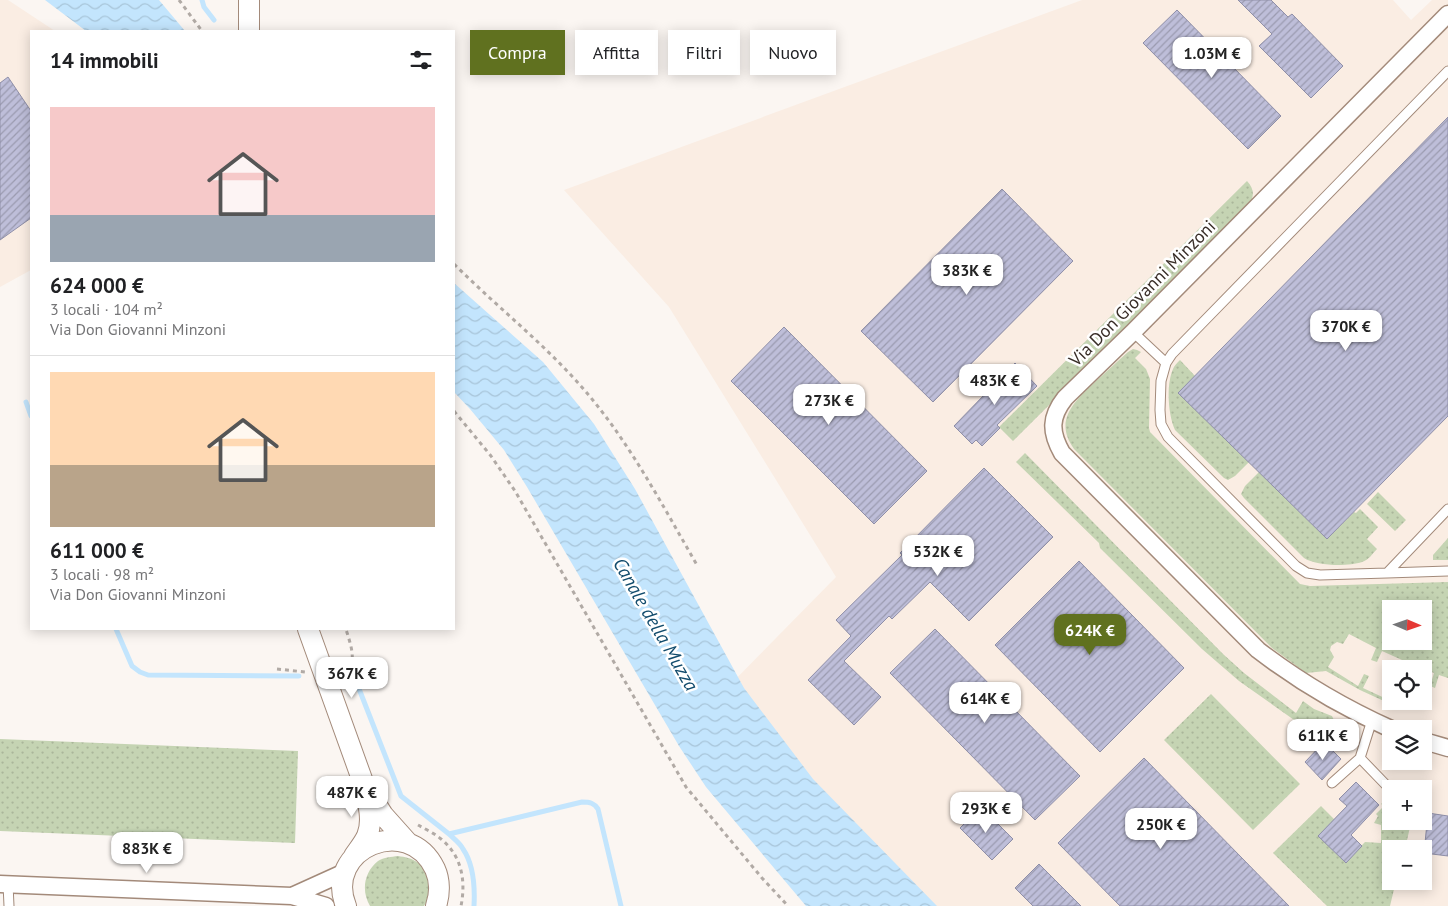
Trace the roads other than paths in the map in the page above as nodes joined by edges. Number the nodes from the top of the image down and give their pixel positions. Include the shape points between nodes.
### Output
1 (249, 0) edge
2 (1448, 14) edge
3 (248, 30) edge
4 (1448, 71) edge
5 (1133, 332) junction
6 (1166, 363) junction
7 (1448, 509) edge
8 (1448, 571) edge
9 (1387, 572) junction
10 (309, 630) edge
11 (1372, 720) junction
12 (1382, 725) edge
13 (1432, 743) edge
14 (1448, 748) edge
15 (1360, 758) junction
16 (1382, 781) edge
17 (363, 782) junction
18 (1332, 783) dead end
19 (408, 843) junction
20 (350, 864) junction
21 (4, 884) edge
22 (292, 896) junction
23 (8, 906) edge
24 (326, 906) edge
25 (346, 906) edge
26 (436, 906) edge

1 - 3 street
2 - 5 street, Via Don Giovanni Minzoni
4 - 6 lane
5 - 6 lane
5 - 11 street, Via Don Giovanni Minzoni via 1058,407 1053,418 1053,430 1062,453 1258,650 1310,688
6 - 9 lane via 1161,380 1160,410 1161,424 1168,437 1296,566 1307,573 1320,575
7 - 9 lane
8 - 9 lane
10 - 17 street via 335,673
11 - 12 street, Via Don Giovanni Minzoni
11 - 15 lane
13 - 14 street
15 - 16 lane
15 - 18 lane
17 - 19 street via 383,815
17 - 20 street via 370,819 368,835
19 - 20 street via 397,840 374,843 363,849
19 - 26 street via 425,854 436,871 439,892
20 - 22 street
20 - 25 street via 343,882
21 - 22 street
21 - 23 lane
22 - 24 street

